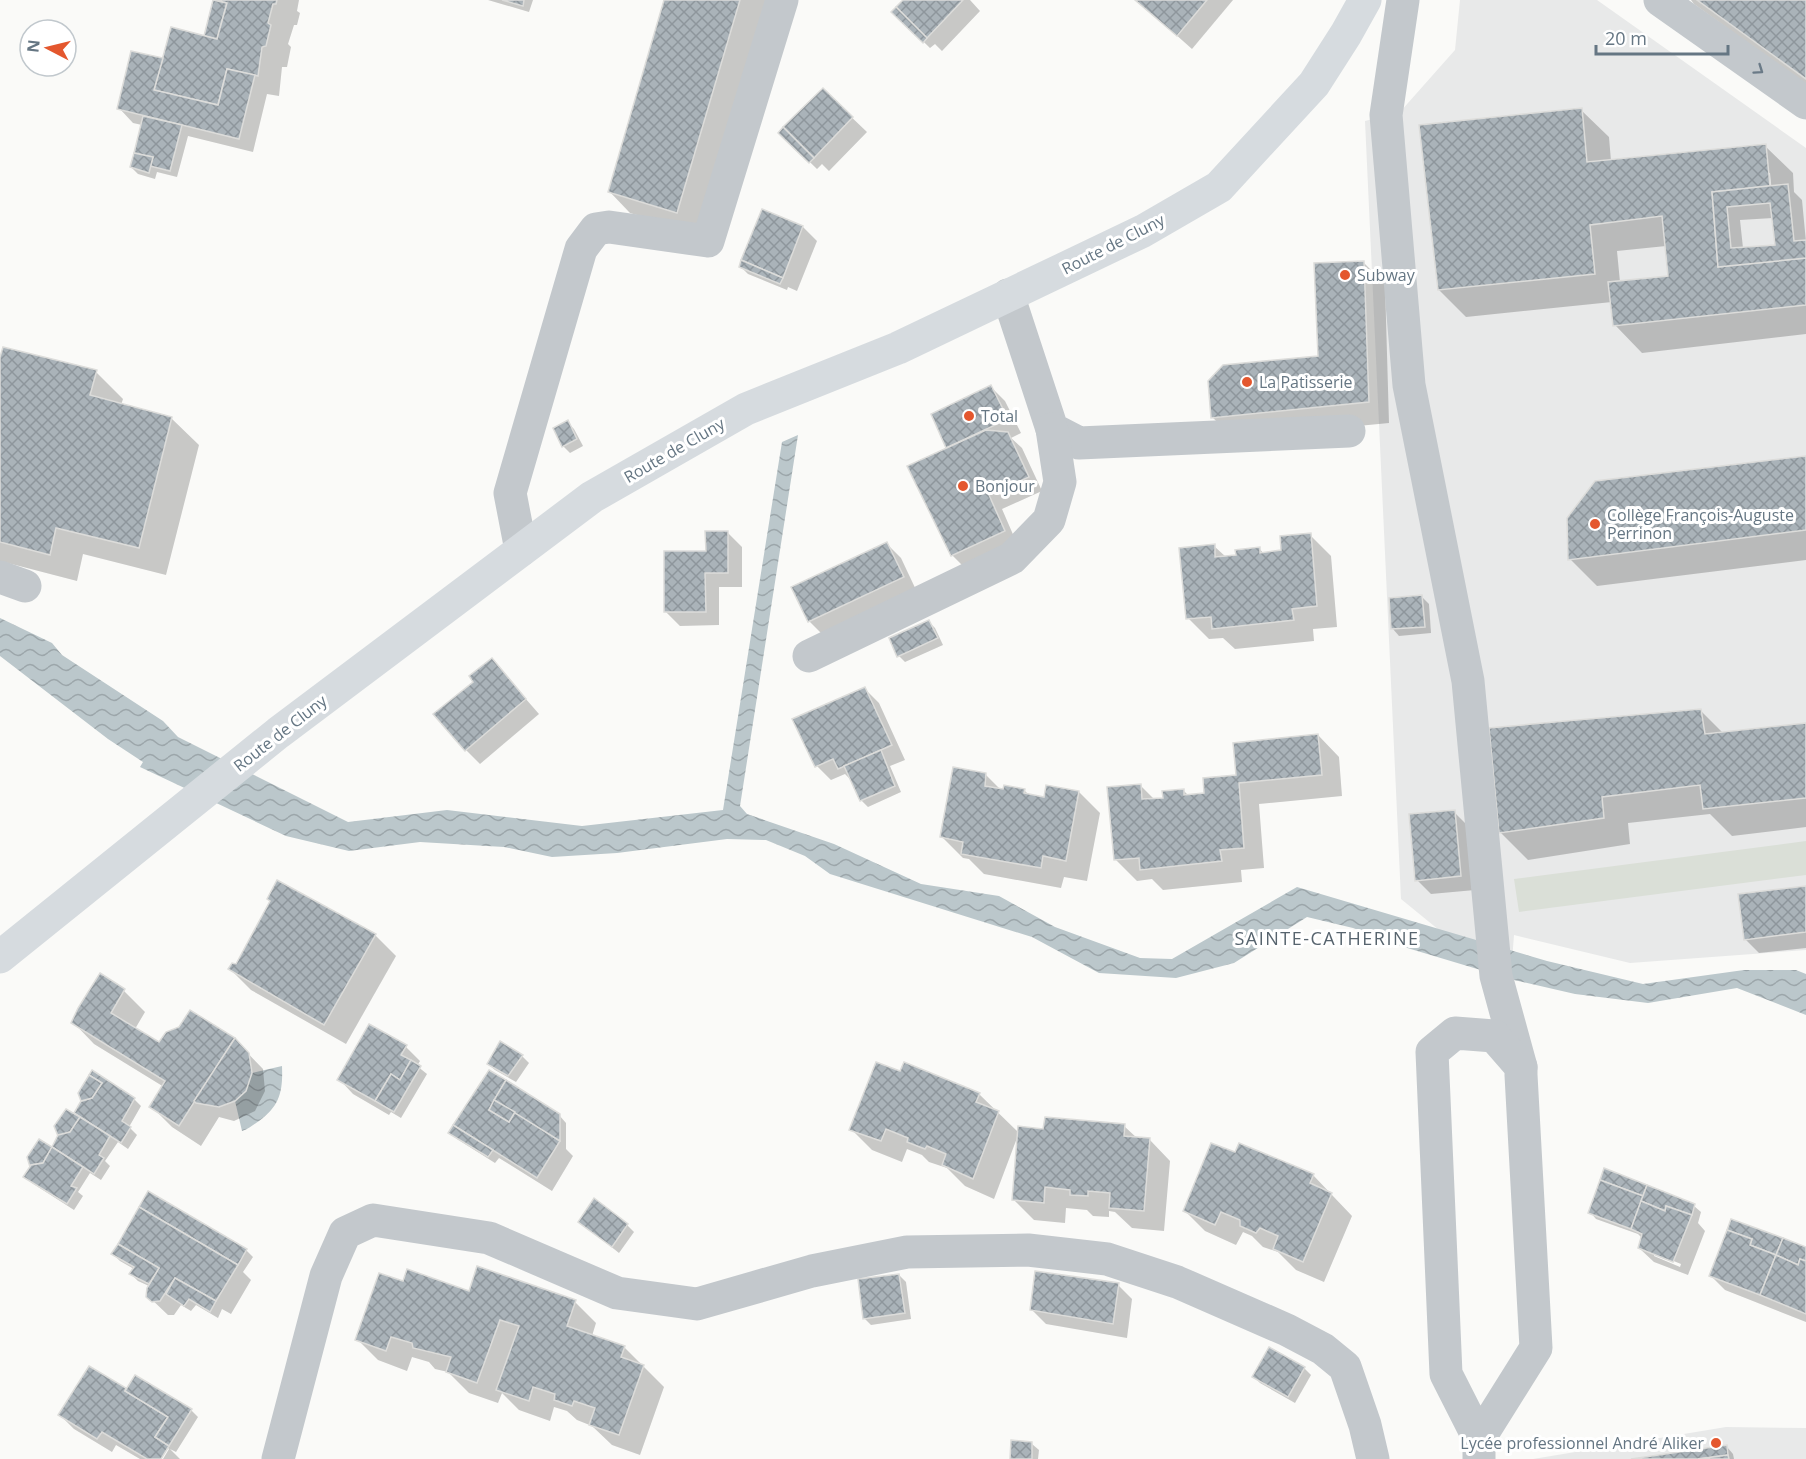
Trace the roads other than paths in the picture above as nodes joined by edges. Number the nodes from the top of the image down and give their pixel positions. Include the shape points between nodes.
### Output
1 (782, 0) edge
2 (1365, 0) edge
3 (1403, 0) edge
4 (1660, 0) edge
5 (1806, 103) edge
6 (1008, 295) junction
7 (1052, 429) junction
8 (1350, 431) dead end
9 (521, 550) junction
10 (809, 656) dead end
11 (0, 957) edge
12 (1521, 1067) junction
13 (1479, 1449) edge
14 (278, 1459) edge
15 (1373, 1459) edge

1 - 9 lane via 708,241 609,227 596,229 581,249 510,493
2 - 6 main road, Route de Cluny via 1314,84 1219,187 1143,231
3 - 12 lane via 1386,116 1409,385 1468,681 1496,976
4 -> 5 lane
6 - 7 lane
6 - 9 main road, Route de Cluny via 898,348 746,409 592,497
7 - 8 lane via 1079,442
7 - 10 lane via 1060,482 1049,520 1012,558
9 - 11 main road, Route de Cluny via 278,733
12 - 13 lane via 1536,1348
12 - 13 lane via 1494,1036 1455,1034 1432,1052 1446,1374
14 - 15 lane via 326,1276 345,1233 373,1220 489,1238 617,1293 697,1304 812,1271 907,1252 1028,1250 1107,1259 1178,1282 1323,1349 1344,1367

